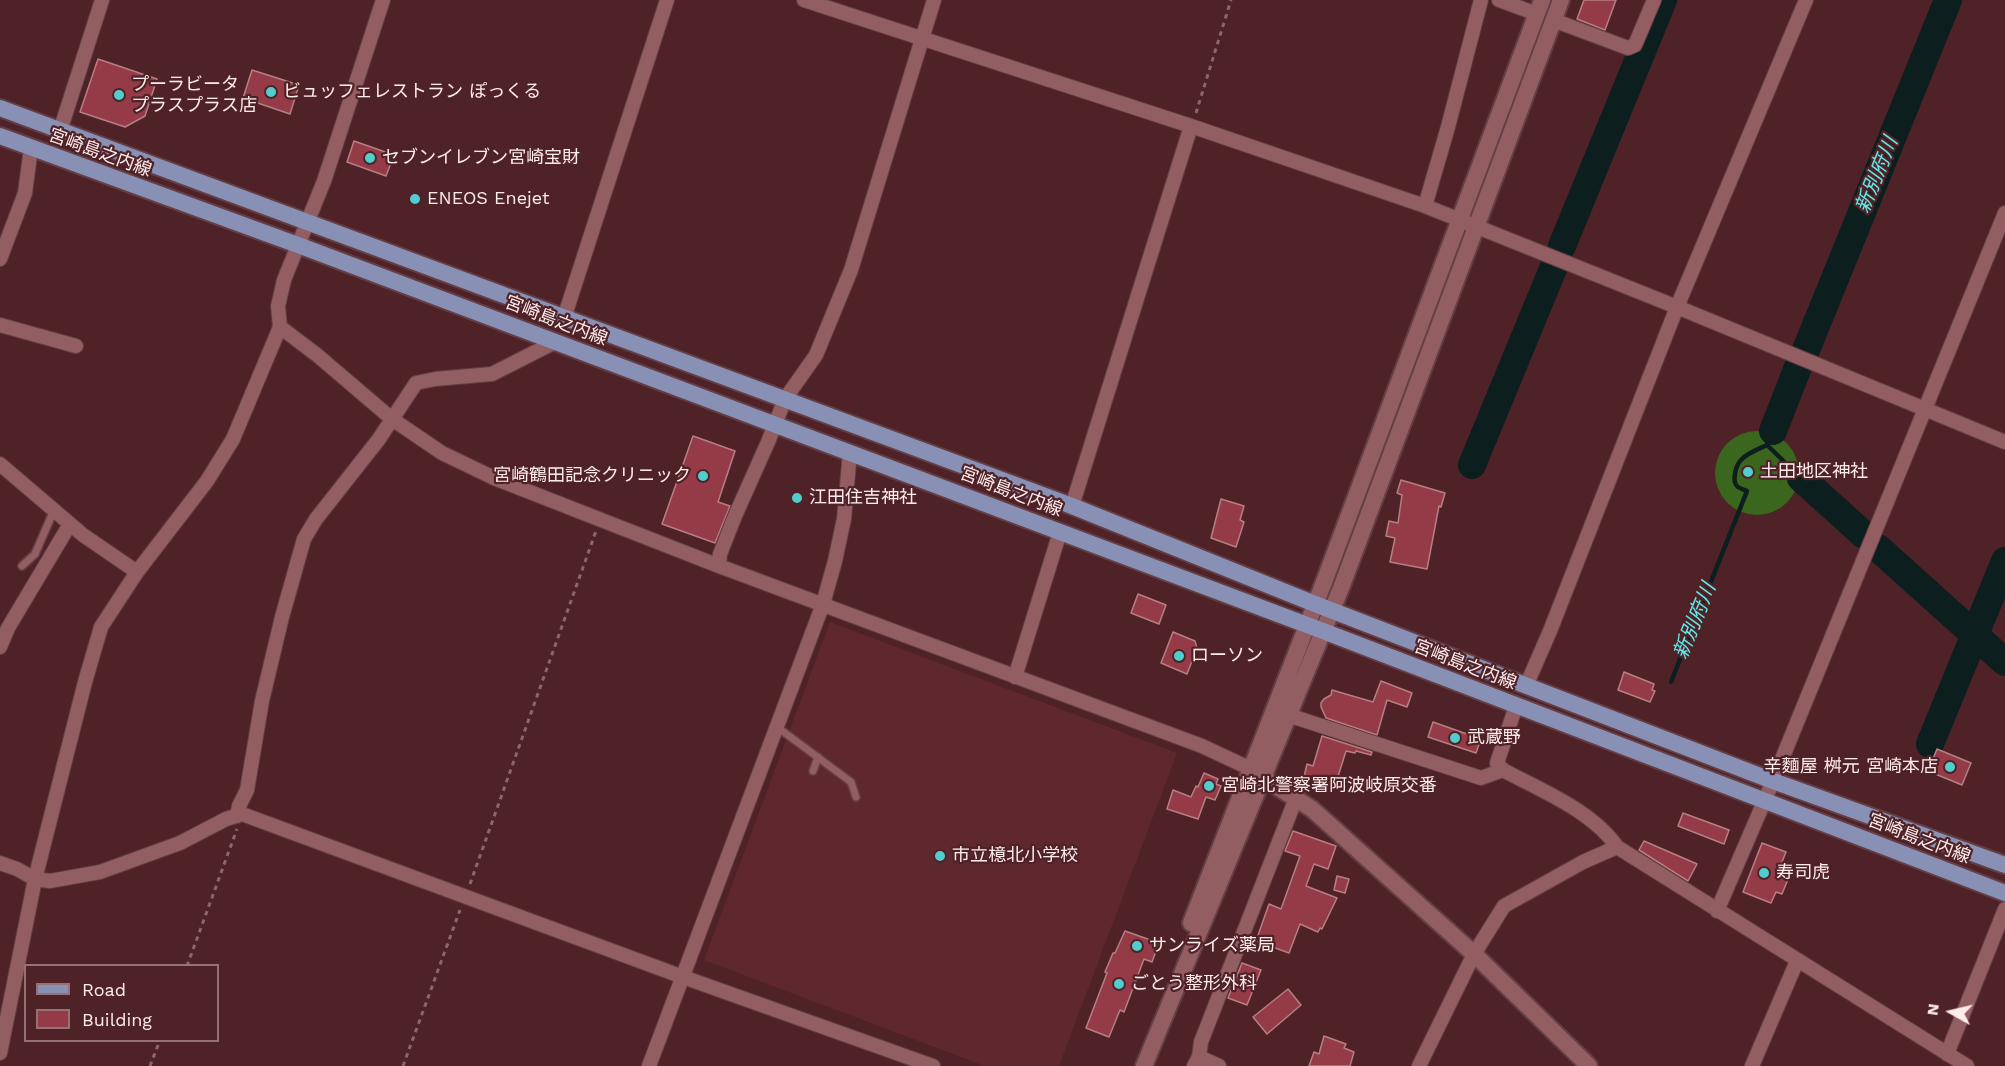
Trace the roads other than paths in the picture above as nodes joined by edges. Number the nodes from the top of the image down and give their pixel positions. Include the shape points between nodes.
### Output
1 (102, 0) edge
2 (383, 0) edge
3 (667, 0) edge
4 (804, 0) edge
5 (934, 0) edge
6 (1481, 0) edge
7 (1499, 0) edge
8 (1561, 0) edge
9 (1654, 0) edge
10 (1806, 0) edge
11 (1539, 7) edge
12 (1553, 20) junction
13 (921, 39) junction
14 (0, 108) edge
15 (1191, 126) junction
16 (60, 131) junction
17 (0, 136) edge
18 (31, 148) junction
19 (1425, 206) junction
20 (2005, 213) edge
21 (1460, 219) junction
22 (307, 224) junction
23 (1476, 226) junction
24 (298, 245) junction
25 (0, 260) edge
26 (1677, 307) junction
27 (564, 318) junction
28 (0, 325) edge
29 (280, 327) junction
30 (555, 342) junction
31 (76, 346) dead end
32 (784, 399) junction
33 (1924, 410) junction
34 (392, 419) junction
35 (774, 424) junction
36 (2005, 442) edge
37 (850, 452) junction
38 (0, 464) edge
39 (1072, 506) junction
40 (54, 510) junction
41 (70, 524) junction
42 (1060, 532) junction
43 (22, 566) dead end
44 (719, 566) junction
45 (137, 572) junction
46 (823, 604) junction
47 (1314, 604) junction
48 (1331, 610) junction
49 (1315, 628) junction
50 (0, 647) edge
51 (1015, 677) junction
52 (1526, 686) junction
53 (1516, 706) junction
54 (1288, 715) junction
55 (776, 727) junction
56 (818, 757) junction
57 (1503, 770) junction
58 (813, 771) dead end
59 (1257, 774) junction
60 (1773, 781) junction
61 (856, 797) dead end
62 (1296, 798) junction
63 (1764, 800) junction
64 (239, 815) junction
65 (1617, 847) junction
66 (0, 863) edge
67 (2005, 865) edge
68 (35, 879) junction
69 (2005, 893) edge
70 (2005, 909) edge
71 (1717, 911) junction
72 (1474, 954) junction
73 (1797, 961) junction
74 (682, 977) junction
75 (0, 1053) edge
76 (1947, 1054) junction
77 (1196, 1062) edge
78 (649, 1066) edge
79 (933, 1066) edge
80 (1135, 1066) edge
81 (1144, 1066) edge
82 (1219, 1066) edge
83 (1419, 1066) edge
84 (1589, 1066) edge
85 (1752, 1066) edge
86 (1967, 1066) edge

1 - 16 street
2 - 22 street
3 - 27 street
4 - 13 street
5 - 13 street
6 - 19 street
7 - 11 street
8 - 12 street
9 - 12 street via 1635,45 1628,48
10 - 26 street
11 - 21 street
12 - 23 street
13 - 15 street
13 - 32 street via 851,270 816,355
14 - 16 main road, 宮崎島之内線
15 - 19 street
15 - 39 street
16 - 22 main road, 宮崎島之内線
17 - 18 main road, 宮崎島之内線
18 - 24 main road, 宮崎島之内線
18 - 25 street via 25,193
19 - 21 street
20 - 33 street
21 - 23 street
21 - 47 street
22 - 24 street
22 - 27 main road, 宮崎島之内線
23 - 26 street
23 - 48 street
24 - 29 street via 278,306
24 - 30 main road, 宮崎島之内線
26 - 33 street
26 - 52 street
27 - 32 main road, 宮崎島之内線
28 - 31 street
29 - 34 street
29 - 45 street via 233,439 207,481
30 - 34 street via 492,374 416,383
30 - 35 main road, 宮崎島之内線
32 - 35 street
32 - 39 main road, 宮崎島之内線
33 - 36 street
33 - 60 street
34 - 44 street via 442,453 473,468
34 - 64 street via 304,539 262,701
35 - 37 main road, 宮崎島之内線
35 - 44 street via 720,554
37 - 42 main road, 宮崎島之内線
37 - 46 street via 844,519
38 - 40 street
39 - 47 main road, 宮崎島之内線
40 - 41 street
40 - 43 lane via 35,554
41 - 45 street
41 - 50 street
42 - 49 main road, 宮崎島之内線
42 - 51 street
44 - 46 street
45 - 68 street via 101,627
46 - 51 street
46 - 55 street
47 - 48 main road, 宮崎島之内線
47 - 49 street
48 - 49 street
48 - 52 main road, 宮崎島之内線
49 - 53 main road, 宮崎島之内線
49 - 54 street
49 - 59 street
51 - 59 street via 1202,746
52 - 60 main road, 宮崎島之内線
53 - 57 street via 1498,756 1497,763
53 - 63 main road, 宮崎島之内線
54 - 57 street via 1481,778
54 - 59 street
55 - 56 lane
55 - 74 street
56 - 58 lane
56 - 61 lane via 851,782
57 - 65 street via 1576,808
59 - 62 street
59 - 80 street
59 - 81 street
60 - 63 street
60 - 67 main road, 宮崎島之内線
62 - 72 street
62 - 77 street
63 - 69 main road, 宮崎島之内線
63 - 71 street
64 - 68 street via 180,843 100,872 50,881
64 - 74 street
65 - 71 street
65 - 72 street via 1504,906
66 - 68 street
68 - 75 street
70 - 76 street
71 - 73 street
72 - 83 street
72 - 84 street
73 - 76 street
73 - 85 street
74 - 78 street
74 - 79 street
76 - 86 street
77 - 82 street

